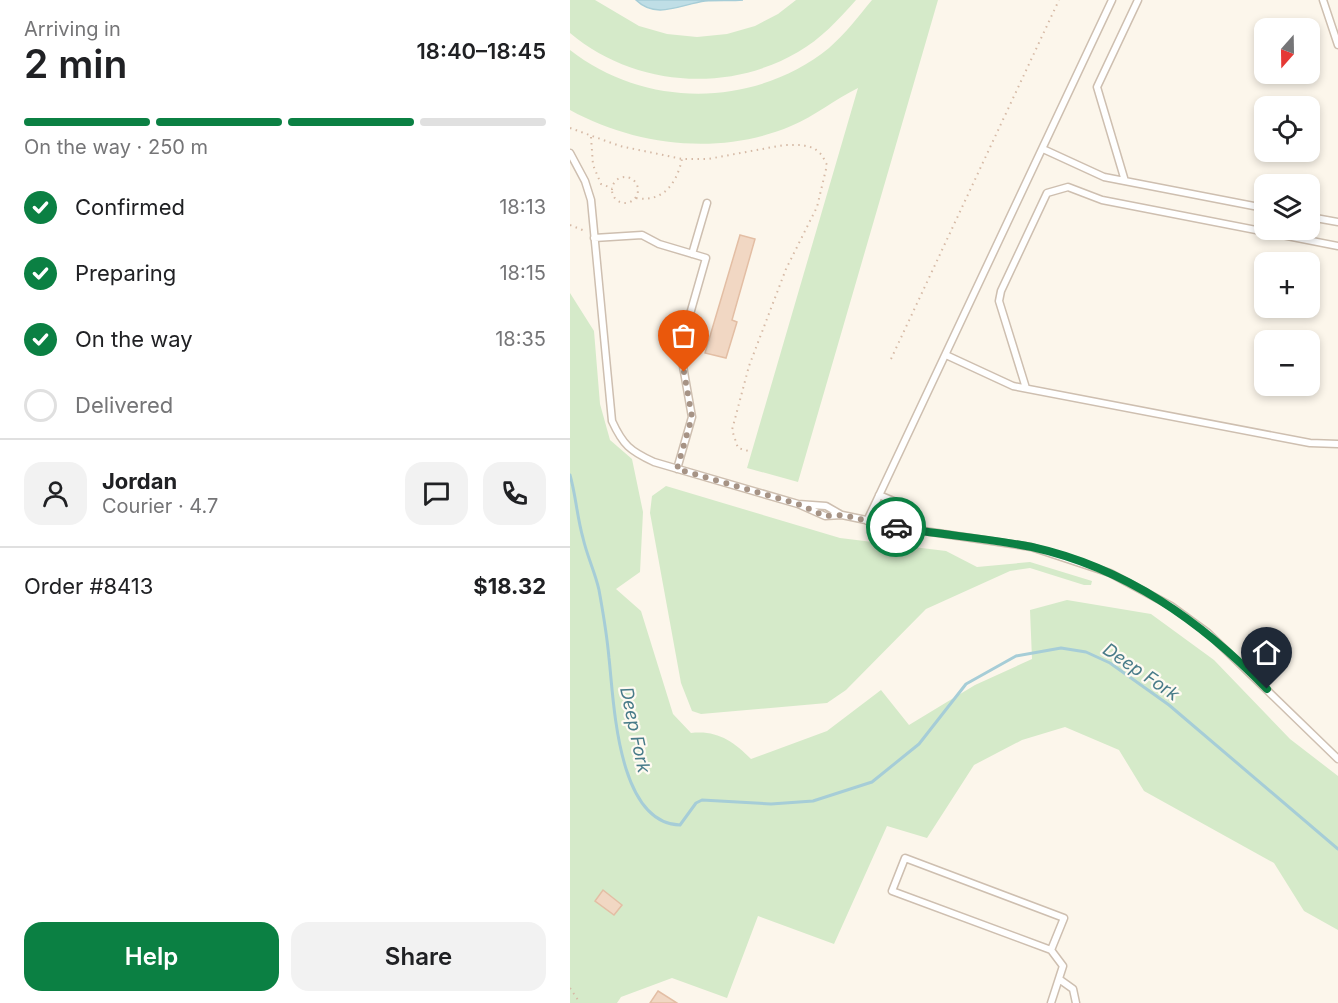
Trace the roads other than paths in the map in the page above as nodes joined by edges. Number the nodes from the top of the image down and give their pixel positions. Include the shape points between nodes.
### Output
1 (1112, 0) edge
2 (1138, 0) edge
3 (1323, 0) edge
4 (1338, 45) edge
5 (1043, 149) junction
6 (570, 153) edge
7 (1125, 181) junction
8 (707, 202) dead end
9 (1254, 206) edge
10 (1320, 218) edge
11 (1338, 222) edge
12 (594, 235) junction
13 (1338, 246) edge
14 (692, 254) junction
15 (946, 355) junction
16 (1026, 388) junction
17 (1338, 444) edge
18 (677, 469) junction
19 (879, 495) junction
20 (903, 505) dead end
21 (867, 521) junction
22 (1338, 759) edge
23 (1051, 950) junction
24 (1059, 979) junction
25 (1052, 1003) edge
26 (1076, 1003) edge

1 - 5 lane
2 - 7 lane via 1097,87
3 - 4 lane
5 - 7 lane via 1098,175
5 - 15 lane
6 - 12 lane via 591,200
7 - 9 lane
8 - 14 lane
10 - 11 lane
12 - 14 lane via 642,235
12 - 18 lane via 612,421 621,441 636,454
13 - 16 lane via 1102,200 1068,187 1047,193 999,301
14 - 18 lane via 706,258 680,349 692,417
15 - 16 lane
15 - 19 lane
16 - 17 lane via 1301,442
18 - 21 lane via 798,504 825,516 842,515
19 - 20 lane
19 - 21 lane
21 - 22 lane via 1030,547 1087,564 1130,583 1172,606 1208,633
23 - 23 lane via 892,891 905,858 1064,918
23 - 24 lane via 1063,966
24 - 25 lane
24 - 26 lane via 1073,990

